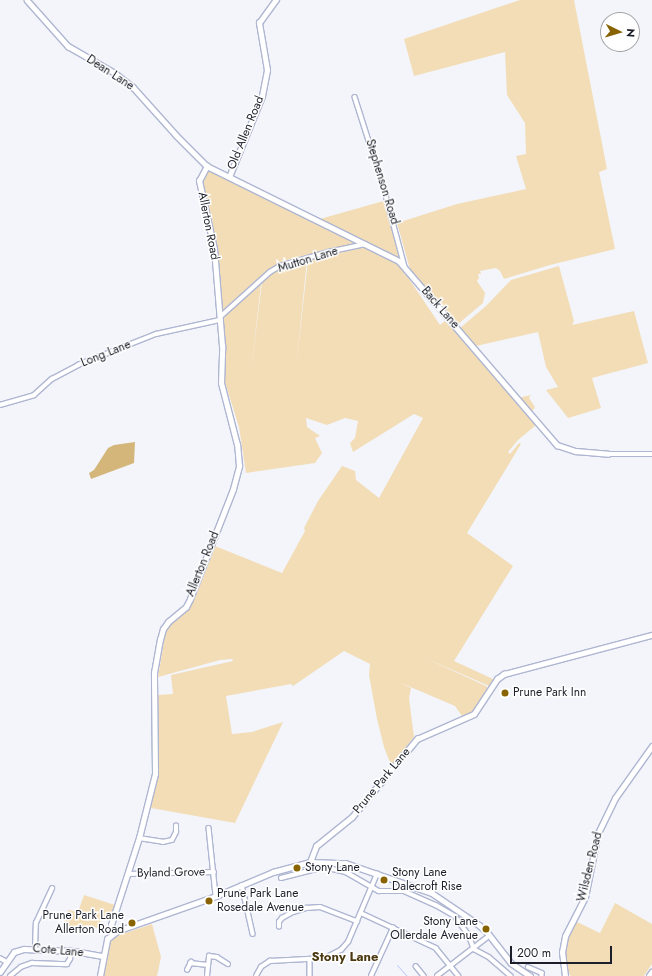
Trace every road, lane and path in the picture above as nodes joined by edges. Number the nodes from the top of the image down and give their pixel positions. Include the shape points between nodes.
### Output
1 (27, 0) edge
2 (276, 0) edge
3 (355, 97) dead end
4 (207, 166) junction
5 (229, 177) junction
6 (365, 244) junction
7 (405, 267) junction
8 (220, 318) junction
9 (0, 405) edge
10 (652, 454) edge
11 (652, 635) edge
12 (652, 746) edge
13 (176, 826) dead end
14 (209, 828) dead end
15 (139, 838) junction
16 (310, 862) junction
17 (214, 872) junction
18 (128, 874) junction
19 (377, 874) junction
20 (281, 878) dead end
21 (242, 885) junction
22 (52, 888) dead end
23 (372, 888) junction
24 (216, 896) junction
25 (362, 913) junction
26 (274, 918) dead end
27 (357, 921) junction
28 (393, 928) junction
29 (112, 934) junction
30 (253, 934) dead end
31 (489, 936) junction
32 (35, 948) junction
33 (474, 949) junction
34 (71, 951) junction
35 (103, 956) junction
36 (0, 958) edge
37 (310, 958) junction
38 (7, 962) junction
39 (228, 964) dead end
40 (208, 965) junction
41 (416, 966) dead end
42 (451, 966) junction
43 (528, 967) dead end
44 (187, 970) dead end
45 (0, 972) edge
46 (652, 972) edge
47 (10, 976) edge
48 (100, 976) edge
49 (207, 976) edge
50 (256, 976) edge
51 (310, 976) edge
52 (371, 976) edge
53 (424, 976) edge
54 (438, 976) edge
55 (459, 976) edge
56 (511, 976) edge
57 (530, 976) edge
58 (542, 976) edge
59 (565, 976) edge
60 (649, 976) edge

1 - 4 street, Dean Lane via 68,46 133,86
2 - 5 street, Old Allen Road via 259,23 267,70 262,96
3 - 7 street, Stephenson Road via 384,188
4 - 5 street, Back Lane
4 - 8 street, Allerton Road via 199,181 214,248
5 - 6 street, Back Lane
6 - 7 street, Back Lane via 399,261
6 - 8 street, Mutton Lane via 280,266 270,272
7 - 10 street, Back Lane via 557,445 576,451
8 - 9 street, Long Lane via 156,334 78,365 52,379 34,395
8 - 15 street, Allerton Road via 221,383 237,445 239,466 233,489 190,599 168,622 160,640 154,673 155,774
11 - 16 street, Prune Park Lane via 504,674 494,683 474,714 417,739 352,817 316,846
12 - 59 main road, Wilsden Road via 615,798 600,828 585,898 565,936 562,952
13 - 15 street via 172,840 163,842
14 - 17 street
15 - 18 street, Allerton Road
16 - 19 street via 345,863
16 - 21 street via 273,872
17 - 18 street, Byland Grove
17 - 24 street
18 - 29 street, Allerton Road via 111,925
19 - 23 street
19 - 31 street via 432,893 459,910
20 - 23 street via 324,867 346,872
21 - 24 street
21 - 30 street
22 - 32 street via 36,923
23 - 25 street
23 - 33 street via 380,891 404,891 455,916 469,935
24 - 29 street
25 - 27 street
25 - 28 street
26 - 27 street via 279,924 300,909 320,907
27 - 37 street via 345,946 337,953 325,958
28 - 42 street via 436,948
28 - 52 street
29 - 35 street, Allerton Road via 107,940
31 - 33 street
31 - 57 street via 510,963
32 - 34 street, Cote Lane
32 - 38 street, Cote Lane via 14,952
33 - 42 street
33 - 56 street via 490,957
34 - 35 street, Cote Lane
34 - 47 street via 67,964 32,963 21,967
35 - 48 street, Allerton Road
36 - 38 street
37 - 50 street via 270,961 261,967
37 - 51 street
38 - 45 street, Cote Lane
39 - 40 street via 209,956
40 - 44 street via 191,962
40 - 49 street
41 - 53 street
42 - 54 street
42 - 55 street
43 - 58 street via 542,972
46 - 60 street

